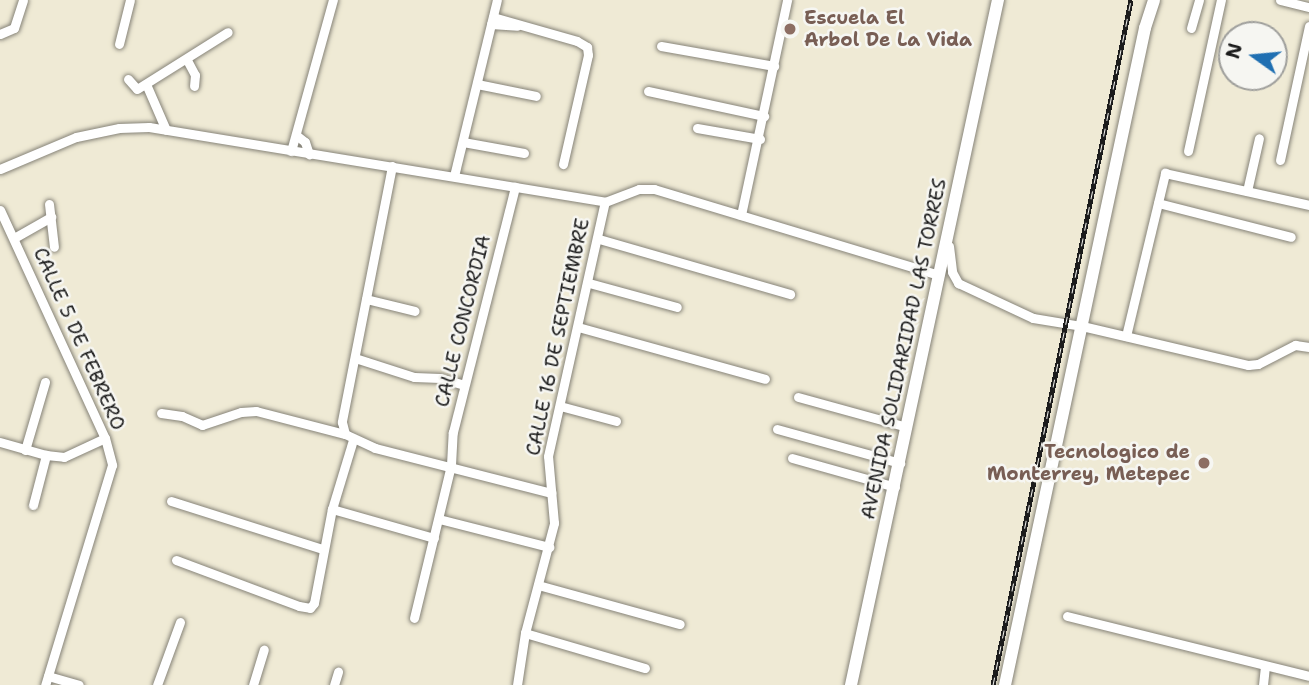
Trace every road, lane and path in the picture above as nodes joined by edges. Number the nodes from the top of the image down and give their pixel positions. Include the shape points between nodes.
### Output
1 (23, 0) edge
2 (130, 0) edge
3 (333, 0) edge
4 (497, 0) edge
5 (787, 0) edge
6 (1000, 0) edge
7 (1145, 0) edge
8 (1154, 0) edge
9 (1199, 0) edge
10 (1221, 0) edge
11 (1280, 0) edge
12 (1309, 7) edge
13 (492, 20) junction
14 (1309, 26) edge
15 (1145, 28) junction
16 (1191, 28) dead end
17 (228, 32) dead end
18 (0, 34) edge
19 (119, 44) dead end
20 (661, 46) dead end
21 (187, 60) junction
22 (774, 66) junction
23 (128, 79) dead end
24 (146, 84) junction
25 (477, 84) junction
26 (194, 86) dead end
27 (648, 90) dead end
28 (536, 96) dead end
29 (764, 116) junction
30 (697, 128) dead end
31 (166, 130) junction
32 (296, 135) junction
33 (1259, 138) dead end
34 (760, 139) junction
35 (463, 142) junction
36 (291, 151) junction
37 (1188, 151) dead end
38 (524, 153) dead end
39 (309, 154) junction
40 (1280, 160) dead end
41 (563, 164) dead end
42 (392, 166) junction
43 (0, 169) edge
44 (454, 176) junction
45 (515, 187) junction
46 (1247, 191) junction
47 (605, 202) junction
48 (1158, 203) junction
49 (49, 204) dead end
50 (1309, 205) edge
51 (0, 210) edge
52 (741, 215) junction
53 (51, 217) junction
54 (948, 229) junction
55 (14, 237) junction
56 (1291, 237) dead end
57 (599, 239) junction
58 (54, 247) dead end
59 (939, 275) junction
60 (589, 283) junction
61 (790, 294) dead end
62 (366, 299) junction
63 (677, 307) dead end
64 (415, 311) dead end
65 (1082, 326) junction
66 (578, 327) junction
67 (1126, 336) junction
68 (1309, 347) edge
69 (355, 358) junction
70 (765, 379) dead end
71 (45, 382) dead end
72 (464, 385) junction
73 (798, 397) dead end
74 (560, 406) junction
75 (161, 413) dead end
76 (616, 421) dead end
77 (907, 427) junction
78 (777, 429) dead end
79 (349, 437) junction
80 (106, 438) junction
81 (0, 442) edge
82 (25, 450) junction
83 (46, 455) junction
84 (792, 458) dead end
85 (900, 463) junction
86 (451, 465) junction
87 (895, 487) junction
88 (551, 493) junction
89 (171, 500) dead end
90 (33, 505) dead end
91 (332, 509) junction
92 (439, 519) junction
93 (434, 538) junction
94 (549, 547) junction
95 (322, 549) junction
96 (176, 559) dead end
97 (538, 584) junction
98 (1067, 616) dead end
99 (414, 618) dead end
100 (180, 622) dead end
101 (680, 624) dead end
102 (525, 633) junction
103 (264, 650) dead end
104 (1265, 666) junction
105 (645, 668) dead end
106 (338, 672) dead end
107 (1309, 676) edge
108 (47, 680) edge
109 (79, 685) edge
110 (157, 685) edge
111 (253, 685) edge
112 (334, 685) edge
113 (517, 685) edge
114 (851, 685) edge
115 (1005, 685) edge
116 (1263, 685) edge

1 - 18 street via 14,29
2 - 19 street
3 - 32 street
4 - 13 street
5 - 22 street
6 - 54 main road, AVENIDA SOLIDARIDAD LAS TORRES
7 - 15 main road
8 - 15 main road
9 - 16 street
10 - 37 street
11 - 12 street
13 - 25 street
13 - 41 street via 587,47
14 - 40 street
15 - 65 main road
17 - 21 street
20 - 22 street
21 - 24 street
21 - 26 street via 195,75
22 - 29 street
23 - 24 street via 137,89
24 - 31 street
25 - 28 street
25 - 35 street
27 - 29 street
29 - 34 street
30 - 34 street
31 - 36 street
31 - 43 street via 130,127 91,133
32 - 36 street
32 - 39 street
33 - 46 street
34 - 52 street
35 - 38 street
35 - 44 street
36 - 39 street
39 - 42 street
42 - 44 street
42 - 62 street
44 - 45 street
45 - 47 street
45 - 72 street, CALLE CONCORDIA
46 - 48 street via 1165,173
46 - 50 street
47 - 52 street via 648,188
47 - 57 street, CALLE 16 DE SEPTIEMBRE
48 - 56 street
48 - 67 street
49 - 53 street
51 - 55 street, CALLE 5 DE FEBRERO
52 - 59 street
53 - 55 street
53 - 58 street
54 - 59 main road, AVENIDA SOLIDARIDAD LAS TORRES
54 - 65 street via 952,272 963,286 1033,318
55 - 80 street, CALLE 5 DE FEBRERO
57 - 60 street, CALLE 16 DE SEPTIEMBRE
57 - 61 street
59 - 77 main road, AVENIDA SOLIDARIDAD LAS TORRES
60 - 63 street
60 - 66 street, CALLE 16 DE SEPTIEMBRE
62 - 64 street
62 - 69 street
65 - 67 street
65 - 115 main road
66 - 70 street
66 - 74 street, CALLE 16 DE SEPTIEMBRE
67 - 68 street via 1248,365 1290,347
69 - 72 street via 414,377
69 - 79 street via 342,422
71 - 82 street
72 - 86 street, CALLE CONCORDIA via 451,440
73 - 77 street
74 - 76 street
74 - 88 street, CALLE 16 DE SEPTIEMBRE via 547,465
75 - 79 street via 202,425 256,411
77 - 85 main road, AVENIDA SOLIDARIDAD LAS TORRES
78 - 85 street
79 - 86 street via 412,458
79 - 91 street
80 - 83 street via 64,457
80 - 108 street, CALLE 5 DE FEBRERO via 111,476
81 - 82 street
82 - 83 street
83 - 90 street
84 - 87 street
85 - 87 main road, AVENIDA SOLIDARIDAD LAS TORRES
86 - 88 street
86 - 92 street, CALLE CONCORDIA
87 - 114 main road, AVENIDA SOLIDARIDAD LAS TORRES
88 - 94 street, CALLE 16 DE SEPTIEMBRE via 554,516
89 - 95 street
91 - 93 street
91 - 95 street
92 - 93 street, CALLE CONCORDIA
92 - 94 street
93 - 99 street, CALLE CONCORDIA
94 - 97 street, CALLE 16 DE SEPTIEMBRE
95 - 96 street via 314,603 307,608
97 - 101 street
97 - 102 street, CALLE 16 DE SEPTIEMBRE
98 - 104 street
100 - 110 street
102 - 105 street
102 - 113 street, CALLE 16 DE SEPTIEMBRE
103 - 111 street
104 - 107 street
104 - 116 street
106 - 112 street
108 - 109 street

